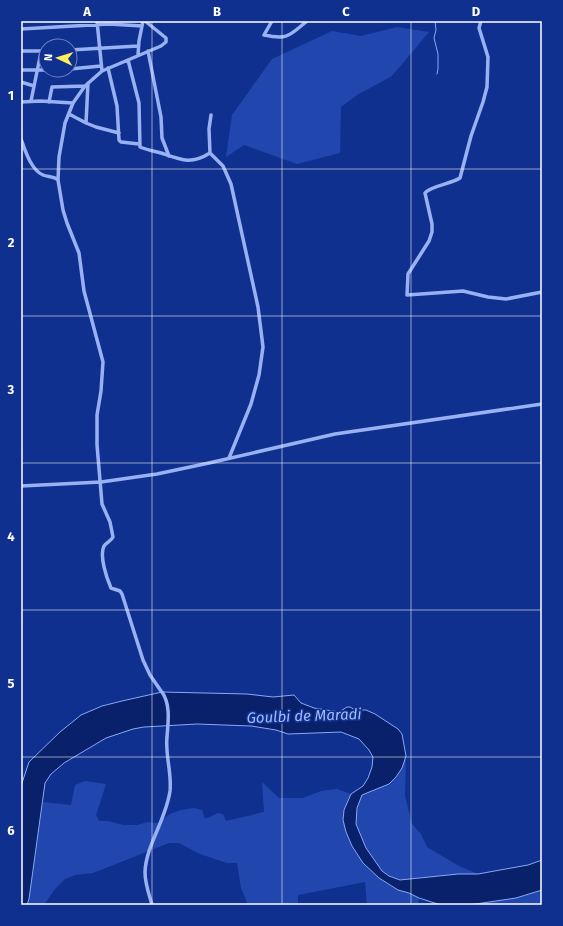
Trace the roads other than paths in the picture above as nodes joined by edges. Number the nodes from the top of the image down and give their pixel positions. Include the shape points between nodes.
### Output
1 (272, 21) edge
2 (308, 21) edge
3 (475, 21) edge
4 (143, 22) edge
5 (97, 23) edge
6 (480, 23) edge
7 (21, 29) edge
8 (138, 46) junction
9 (99, 48) junction
10 (78, 49) edge
11 (21, 51) edge
12 (148, 51) junction
13 (38, 52) edge
14 (138, 55) junction
15 (128, 60) junction
16 (108, 68) junction
17 (78, 69) edge
18 (101, 69) junction
19 (21, 70) edge
20 (38, 70) joint
21 (21, 82) edge
22 (88, 82) junction
23 (34, 86) junction
24 (84, 86) junction
25 (32, 101) junction
26 (21, 102) edge
27 (49, 102) junction
28 (73, 103) junction
29 (69, 114) junction
30 (211, 115) dead end
31 (86, 123) junction
32 (119, 133) junction
33 (21, 139) edge
34 (139, 144) junction
35 (210, 153) junction
36 (169, 156) junction
37 (58, 180) junction
38 (542, 292) edge
39 (542, 404) edge
40 (229, 458) junction
41 (101, 482) junction
42 (21, 486) edge
43 (152, 905) edge

1 - 2 street via 264,35 284,38
3 - 6 street
4 - 5 street
4 - 8 street
4 - 12 street via 167,40
5 - 7 street
5 - 9 street
6 - 38 street via 488,57 485,96 460,178 429,189 425,193 432,232 408,274 407,295 463,291 506,299
8 - 9 street
8 - 14 street
9 - 10 street
9 - 18 street
11 - 13 street
12 - 14 street
12 - 36 street via 161,117 162,138
14 - 15 street
15 - 16 street
15 - 34 street via 139,103
16 - 18 street
16 - 32 street via 117,106
17 - 18 street
18 - 22 street
19 - 20 street
20 - 23 street
21 - 23 street
22 - 24 street
22 - 31 street
23 - 25 street
24 - 27 street via 52,87
24 - 28 street
25 - 26 street
25 - 27 street
27 - 28 street
28 - 29 street
29 - 31 street
29 - 37 street via 60,145
30 - 35 street
31 - 32 street
32 - 34 street via 121,142
33 - 37 street via 37,171
34 - 36 street via 141,148
35 - 36 street via 192,160
35 - 40 street via 225,170 230,184 257,302 263,347 251,404
37 - 41 street via 67,223 79,253 84,291 103,362 96,429
39 - 40 street via 335,434
40 - 41 street via 156,474
41 - 42 street
41 - 43 street via 102,504 113,537 103,550 106,574 111,588 122,594 143,660 166,701 170,790 164,816 146,863 145,880

